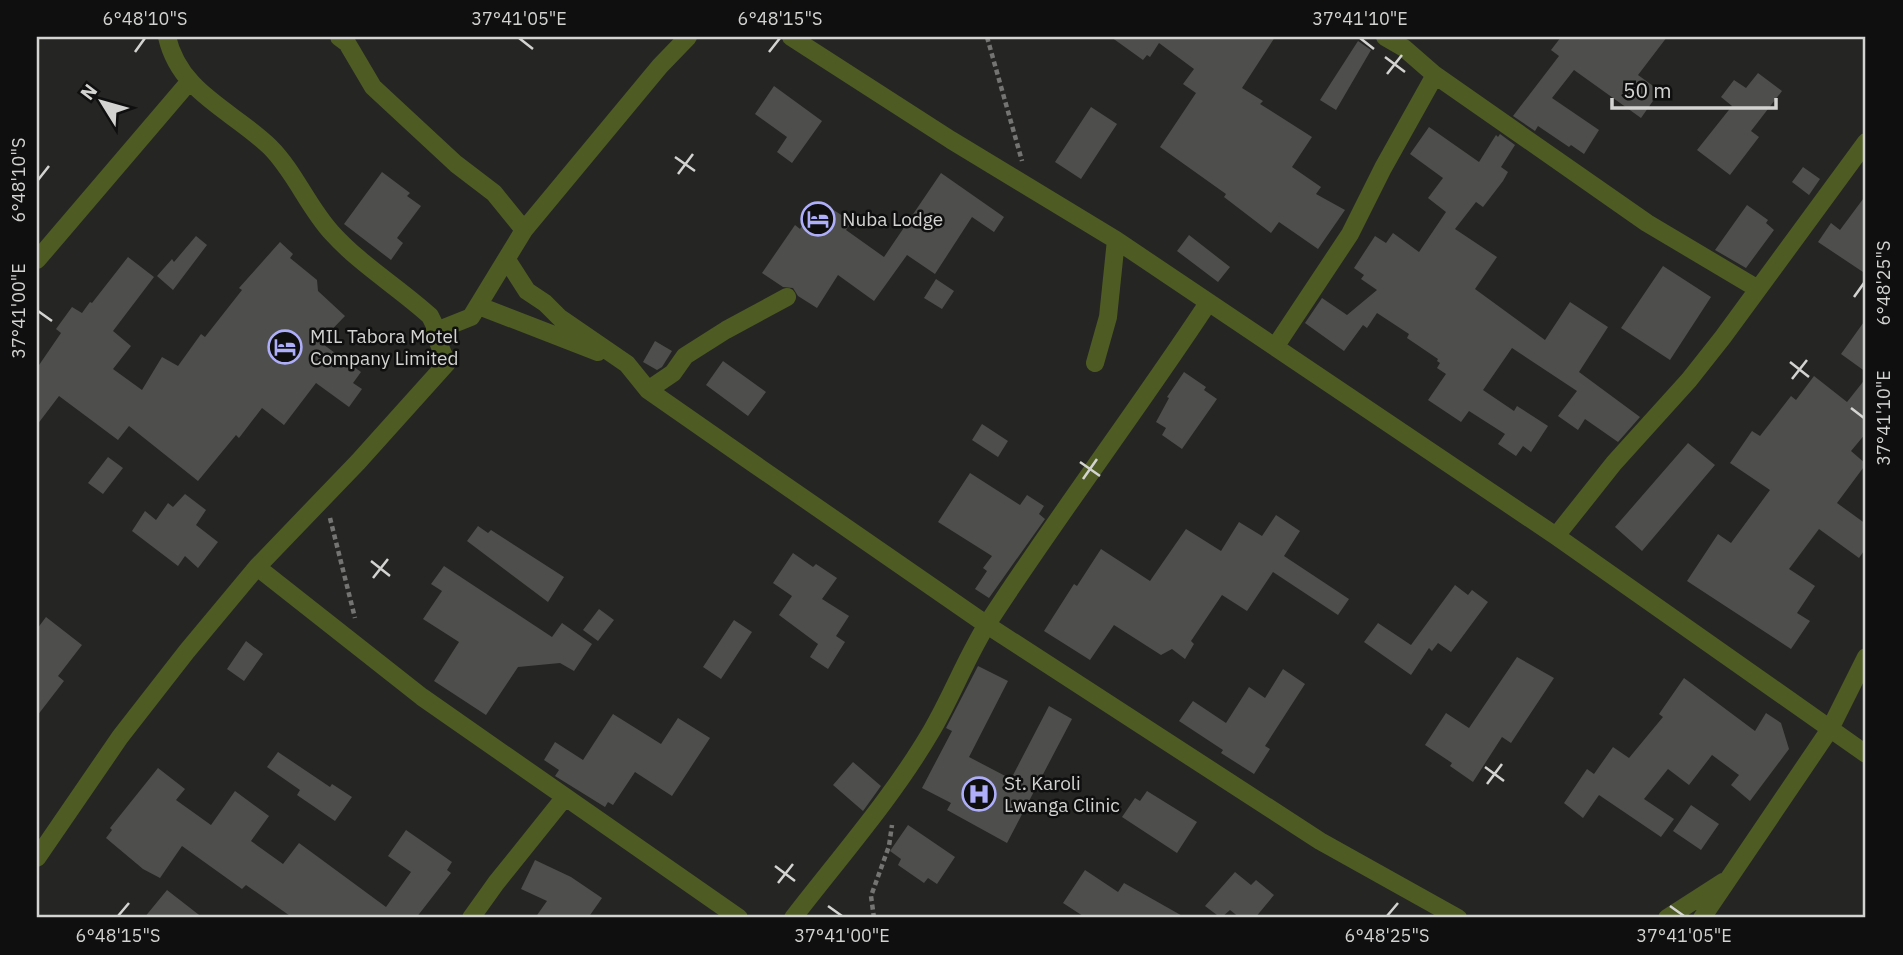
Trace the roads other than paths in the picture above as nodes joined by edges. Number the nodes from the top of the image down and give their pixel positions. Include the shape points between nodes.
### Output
1 (167, 37) edge
2 (338, 37) edge
3 (688, 37) edge
4 (792, 37) edge
5 (1385, 37) edge
6 (1408, 42) edge
7 (1435, 75) junction
8 (188, 82) junction
9 (1866, 142) edge
10 (524, 230) junction
11 (1116, 240) junction
12 (37, 260) edge
13 (507, 260) junction
14 (1758, 289) junction
15 (787, 297) dead end
16 (1208, 303) junction
17 (479, 306) junction
18 (436, 331) junction
19 (1275, 347) junction
20 (1096, 363) dead end
21 (627, 364) junction
22 (648, 390) junction
23 (1556, 536) junction
24 (257, 567) junction
25 (987, 625) junction
26 (1866, 657) edge
27 (1830, 729) junction
28 (1863, 748) edge
29 (565, 797) junction
30 (37, 858) edge
31 (1731, 877) junction
32 (471, 918) edge
33 (739, 918) edge
34 (793, 918) edge
35 (1458, 918) edge
36 (1667, 918) edge
37 (1702, 918) edge

1 - 8 street
2 - 10 street via 347,43 373,87 494,193
3 - 10 street
4 - 11 street
5 - 6 street
6 - 7 street
7 - 14 street via 1647,223
7 - 19 street via 1350,234
8 - 12 street
8 - 18 street via 270,148 331,232 430,316
9 - 14 street
10 - 13 street
11 - 16 street
11 - 20 street via 1108,317
13 - 17 street
13 - 21 street via 527,291
14 - 23 street via 1689,380
15 - 22 street via 685,356 673,373
16 - 19 street
16 - 25 street
17 - 18 street via 471,317
17 - 21 street
18 - 24 street via 447,363
19 - 23 street
21 - 22 street
22 - 25 street
23 - 27 street
24 - 29 street via 422,697
24 - 30 street via 120,737
25 - 34 street via 931,731 896,784
25 - 35 street via 1320,841
26 - 27 street
27 - 28 street
27 - 31 street
29 - 32 street
29 - 33 street
31 - 36 street
31 - 37 street

